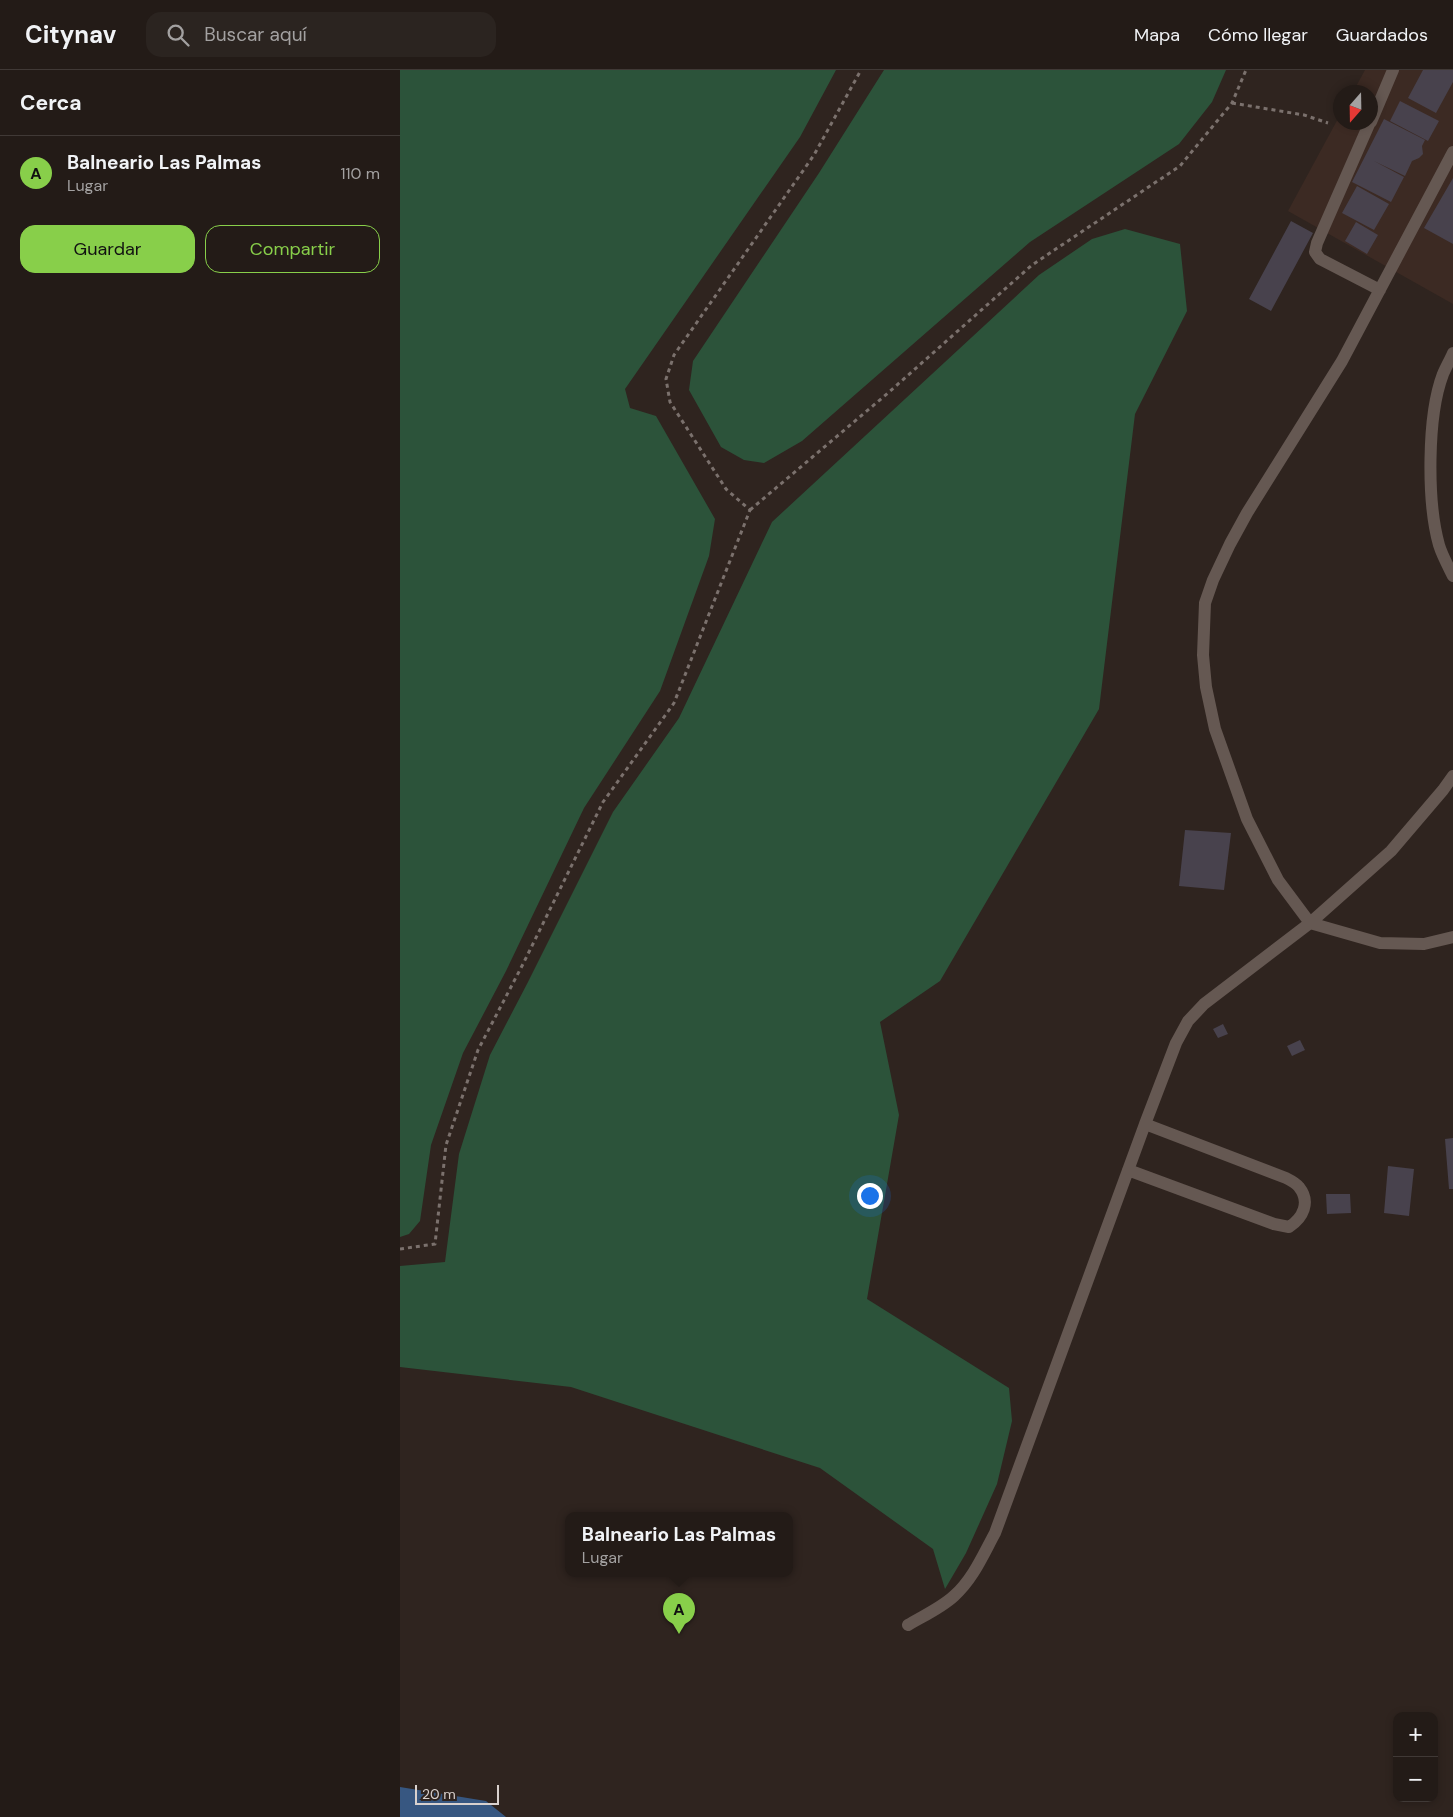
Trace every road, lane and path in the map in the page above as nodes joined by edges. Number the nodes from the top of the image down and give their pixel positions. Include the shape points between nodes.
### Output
1 (861, 70) edge
2 (1246, 70) edge
3 (1394, 70) edge
4 (1232, 103) junction
5 (1378, 105) edge
6 (1328, 123) dead end
7 (1366, 130) edge
8 (1453, 152) edge
9 (1380, 290) junction
10 (1453, 353) edge
11 (750, 510) junction
12 (1453, 576) edge
13 (1453, 776) edge
14 (1310, 923) junction
15 (1453, 936) edge
16 (1145, 1124) junction
17 (1128, 1170) junction
18 (400, 1249) edge
19 (908, 1625) dead end

1 - 11 path via 814,154 674,355 666,379 670,402 726,489
2 - 4 path
3 - 5 lane
4 - 6 path via 1304,115
4 - 11 path via 1180,166 1032,265
7 - 9 lane via 1315,252 1320,259
8 - 9 lane
9 - 14 lane via 1342,361 1246,513 1205,603 1203,655 1215,729 1247,819 1278,880
10 - 12 lane via 1442,376 1433,418 1431,478 1433,514 1440,546
11 - 18 path via 674,703 603,802 478,1050 446,1146 435,1244
13 - 14 lane via 1391,851
14 - 15 lane via 1380,942 1424,944
14 - 16 lane via 1204,1004 1188,1021 1176,1043
16 - 17 lane
16 - 17 lane via 1286,1178 1298,1185 1304,1196 1304,1210 1298,1221 1289,1227 1274,1224
17 - 19 lane via 995,1533 972,1576 955,1596

